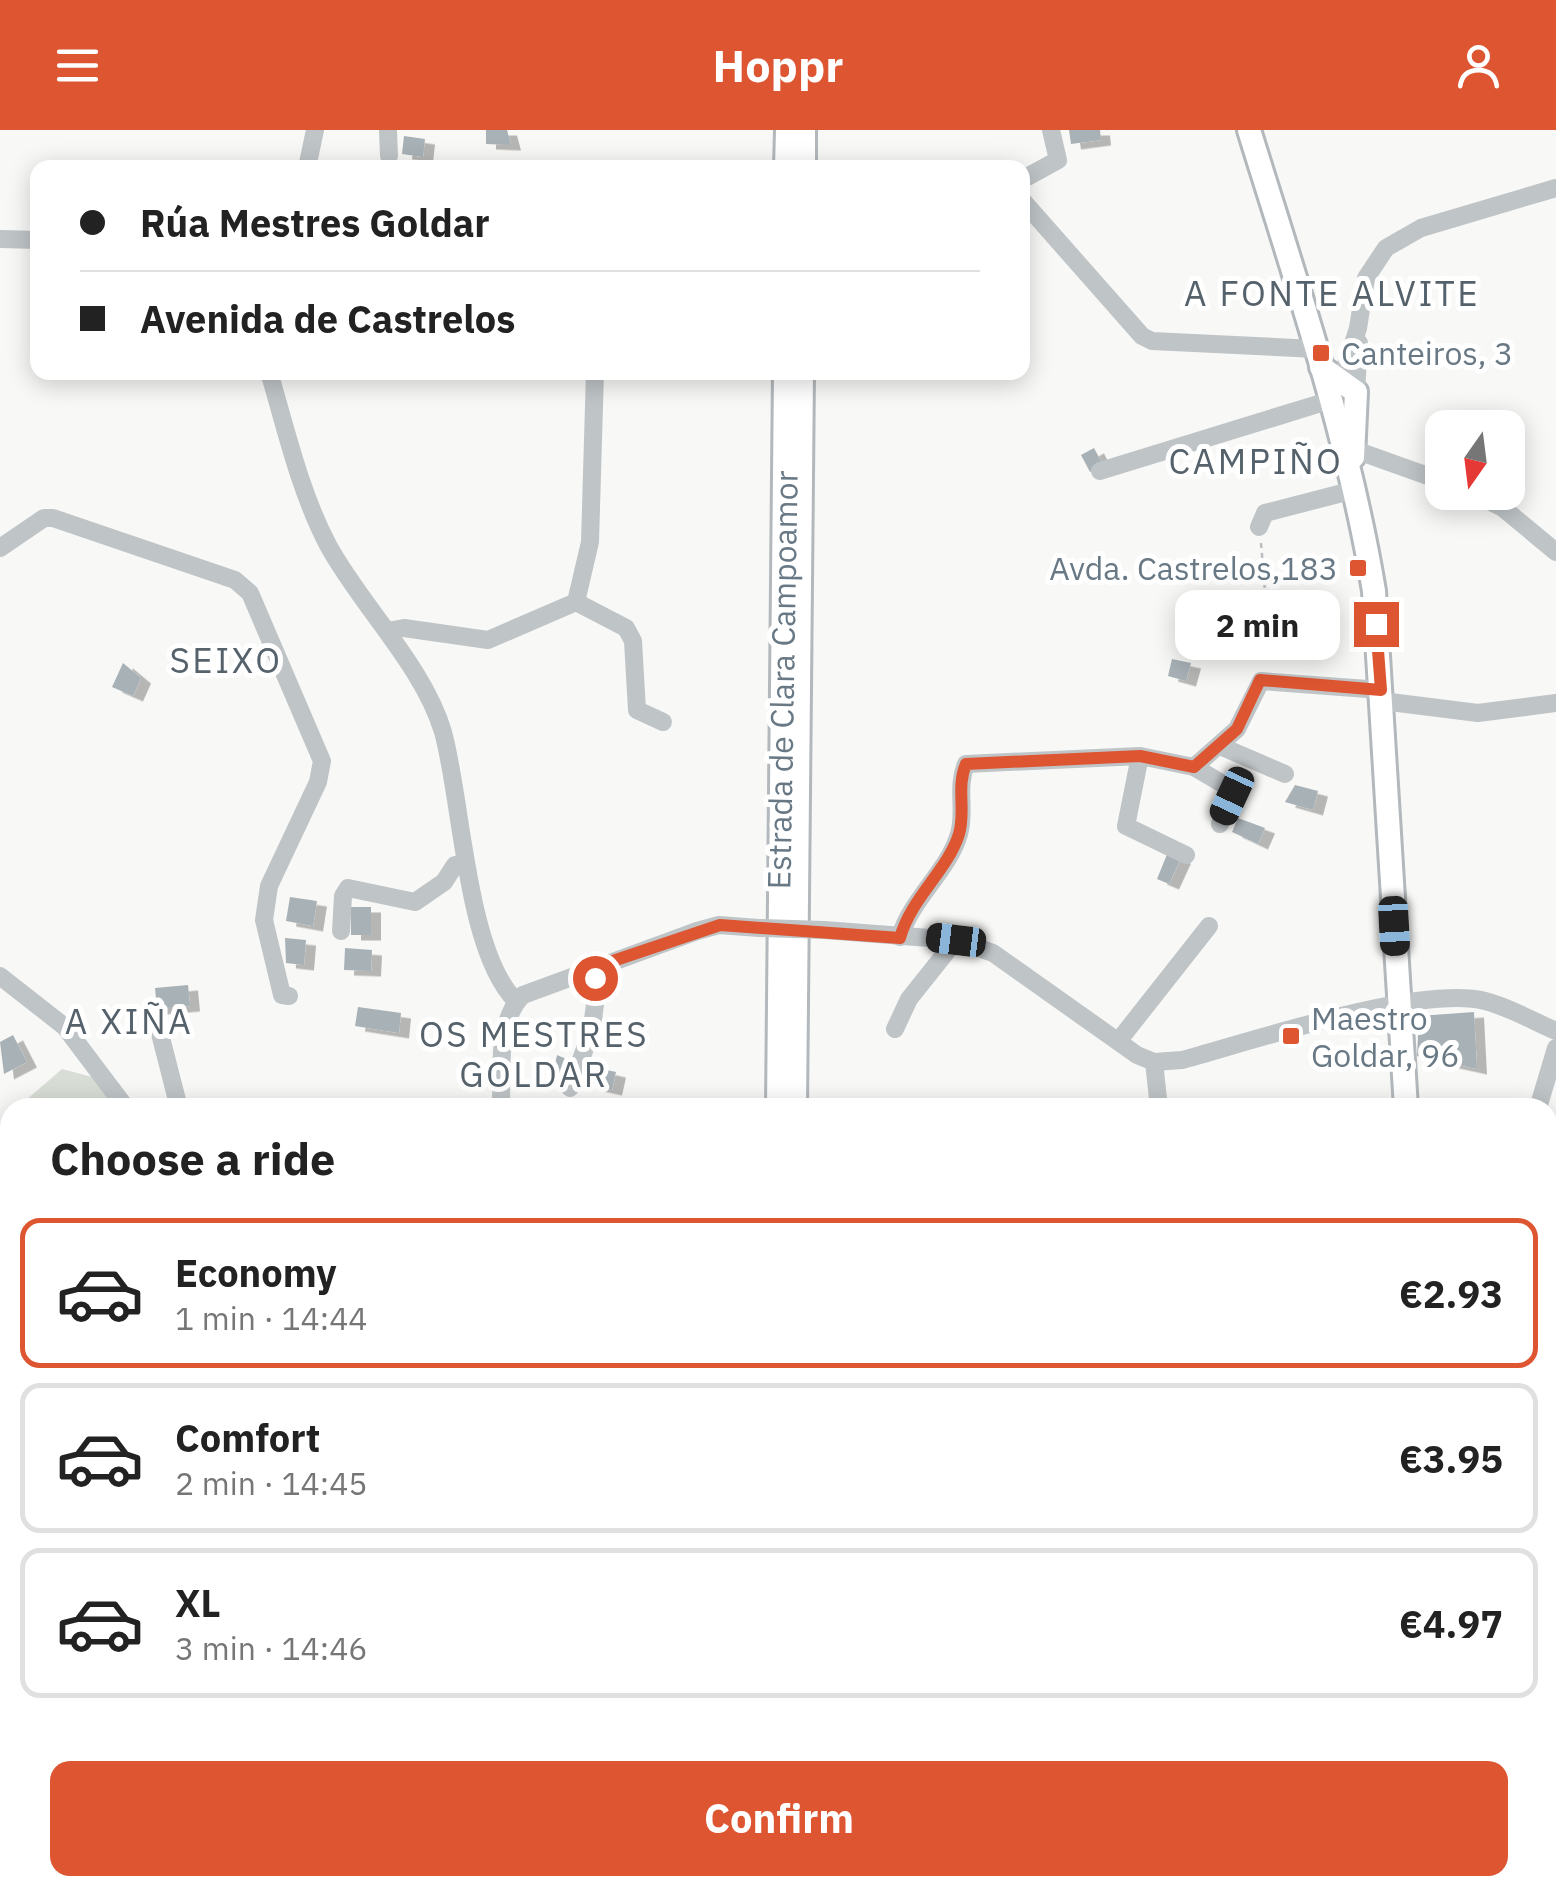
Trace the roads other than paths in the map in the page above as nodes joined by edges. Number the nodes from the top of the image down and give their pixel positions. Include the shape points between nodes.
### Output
1 (315, 130) edge
2 (388, 130) edge
3 (1051, 130) edge
4 (1249, 130) edge
5 (802, 133) edge
6 (389, 156) dead end
7 (308, 160) edge
8 (790, 160) edge
9 (804, 160) edge
10 (1030, 175) edge
11 (1556, 188) edge
12 (1030, 209) edge
13 (0, 239) edge
14 (30, 240) edge
15 (1358, 328) junction
16 (1318, 358) junction
17 (271, 380) edge
18 (595, 380) edge
19 (785, 380) edge
20 (802, 380) edge
21 (1339, 391) junction
22 (1350, 464) junction
23 (1100, 471) dead end
24 (1425, 478) edge
25 (1505, 510) edge
26 (1259, 527) road end
27 (0, 548) edge
28 (1556, 552) edge
29 (576, 602) junction
30 (387, 631) junction
31 (1381, 695) junction
32 (1556, 703) edge
33 (663, 722) dead end
34 (1220, 746) junction
35 (1140, 756) junction
36 (1194, 767) junction
37 (1286, 774) dead end
38 (1220, 824) dead end
39 (1186, 855) dead end
40 (465, 862) junction
41 (1210, 926) dead end
42 (341, 931) dead end
43 (900, 938) junction
44 (956, 940) junction
45 (592, 968) junction
46 (0, 976) edge
47 (289, 996) dead end
48 (516, 1001) junction
49 (1399, 1006) junction
50 (156, 1014) dead end
51 (895, 1029) dead end
52 (1556, 1031) edge
53 (1120, 1039) junction
54 (1556, 1048) edge
55 (1154, 1062) junction
56 (570, 1088) dead end
57 (118, 1098) edge
58 (177, 1098) edge
59 (502, 1098) edge
60 (778, 1098) edge
61 (795, 1098) edge
62 (1158, 1098) edge
63 (1405, 1098) edge
64 (1541, 1098) edge

1 - 7 street
2 - 6 street
3 - 10 street via 1058,160
4 - 16 main road
5 - 8 main road
5 - 9 main road
11 - 15 street via 1394,241 1366,278
12 - 16 street via 1142,336
13 - 14 street
15 - 21 street
15 - 21 street
16 - 21 main road
17 - 30 street via 328,545
18 - 29 street via 590,542
19 - 60 main road, Estrada de Clara Campoamor
20 - 61 main road, Estrada de Clara Campoamor
21 - 22 main road
21 - 23 street
22 - 24 street
22 - 26 street via 1264,513
22 - 31 main road via 1374,591
25 - 28 street
27 - 47 street via 53,518 235,580 250,593 322,761 318,782 273,868 264,920 282,995
29 - 30 street via 488,640
29 - 33 street via 626,628 633,641 638,710
30 - 40 street via 442,732
31 - 32 street via 1478,713
31 - 34 street via 1260,680 1237,729
31 - 49 main road
34 - 36 street
34 - 37 street
35 - 36 street
35 - 39 street via 1126,826
35 - 43 street via 966,764 959,780 960,834
36 - 38 street via 1232,790
40 - 42 street via 415,902 348,888
40 - 48 street via 492,960
41 - 53 street
43 - 44 street
43 - 45 street, bridge via 720,925
44 - 51 street via 909,999
44 - 53 street via 993,953
45 - 48 street
45 - 56 street via 597,989 590,1038
46 - 57 street via 65,1027
48 - 59 street via 505,1036
49 - 52 street via 1484,1001
49 - 55 street
49 - 63 main road
50 - 58 street
53 - 55 street
54 - 64 street
55 - 62 street

